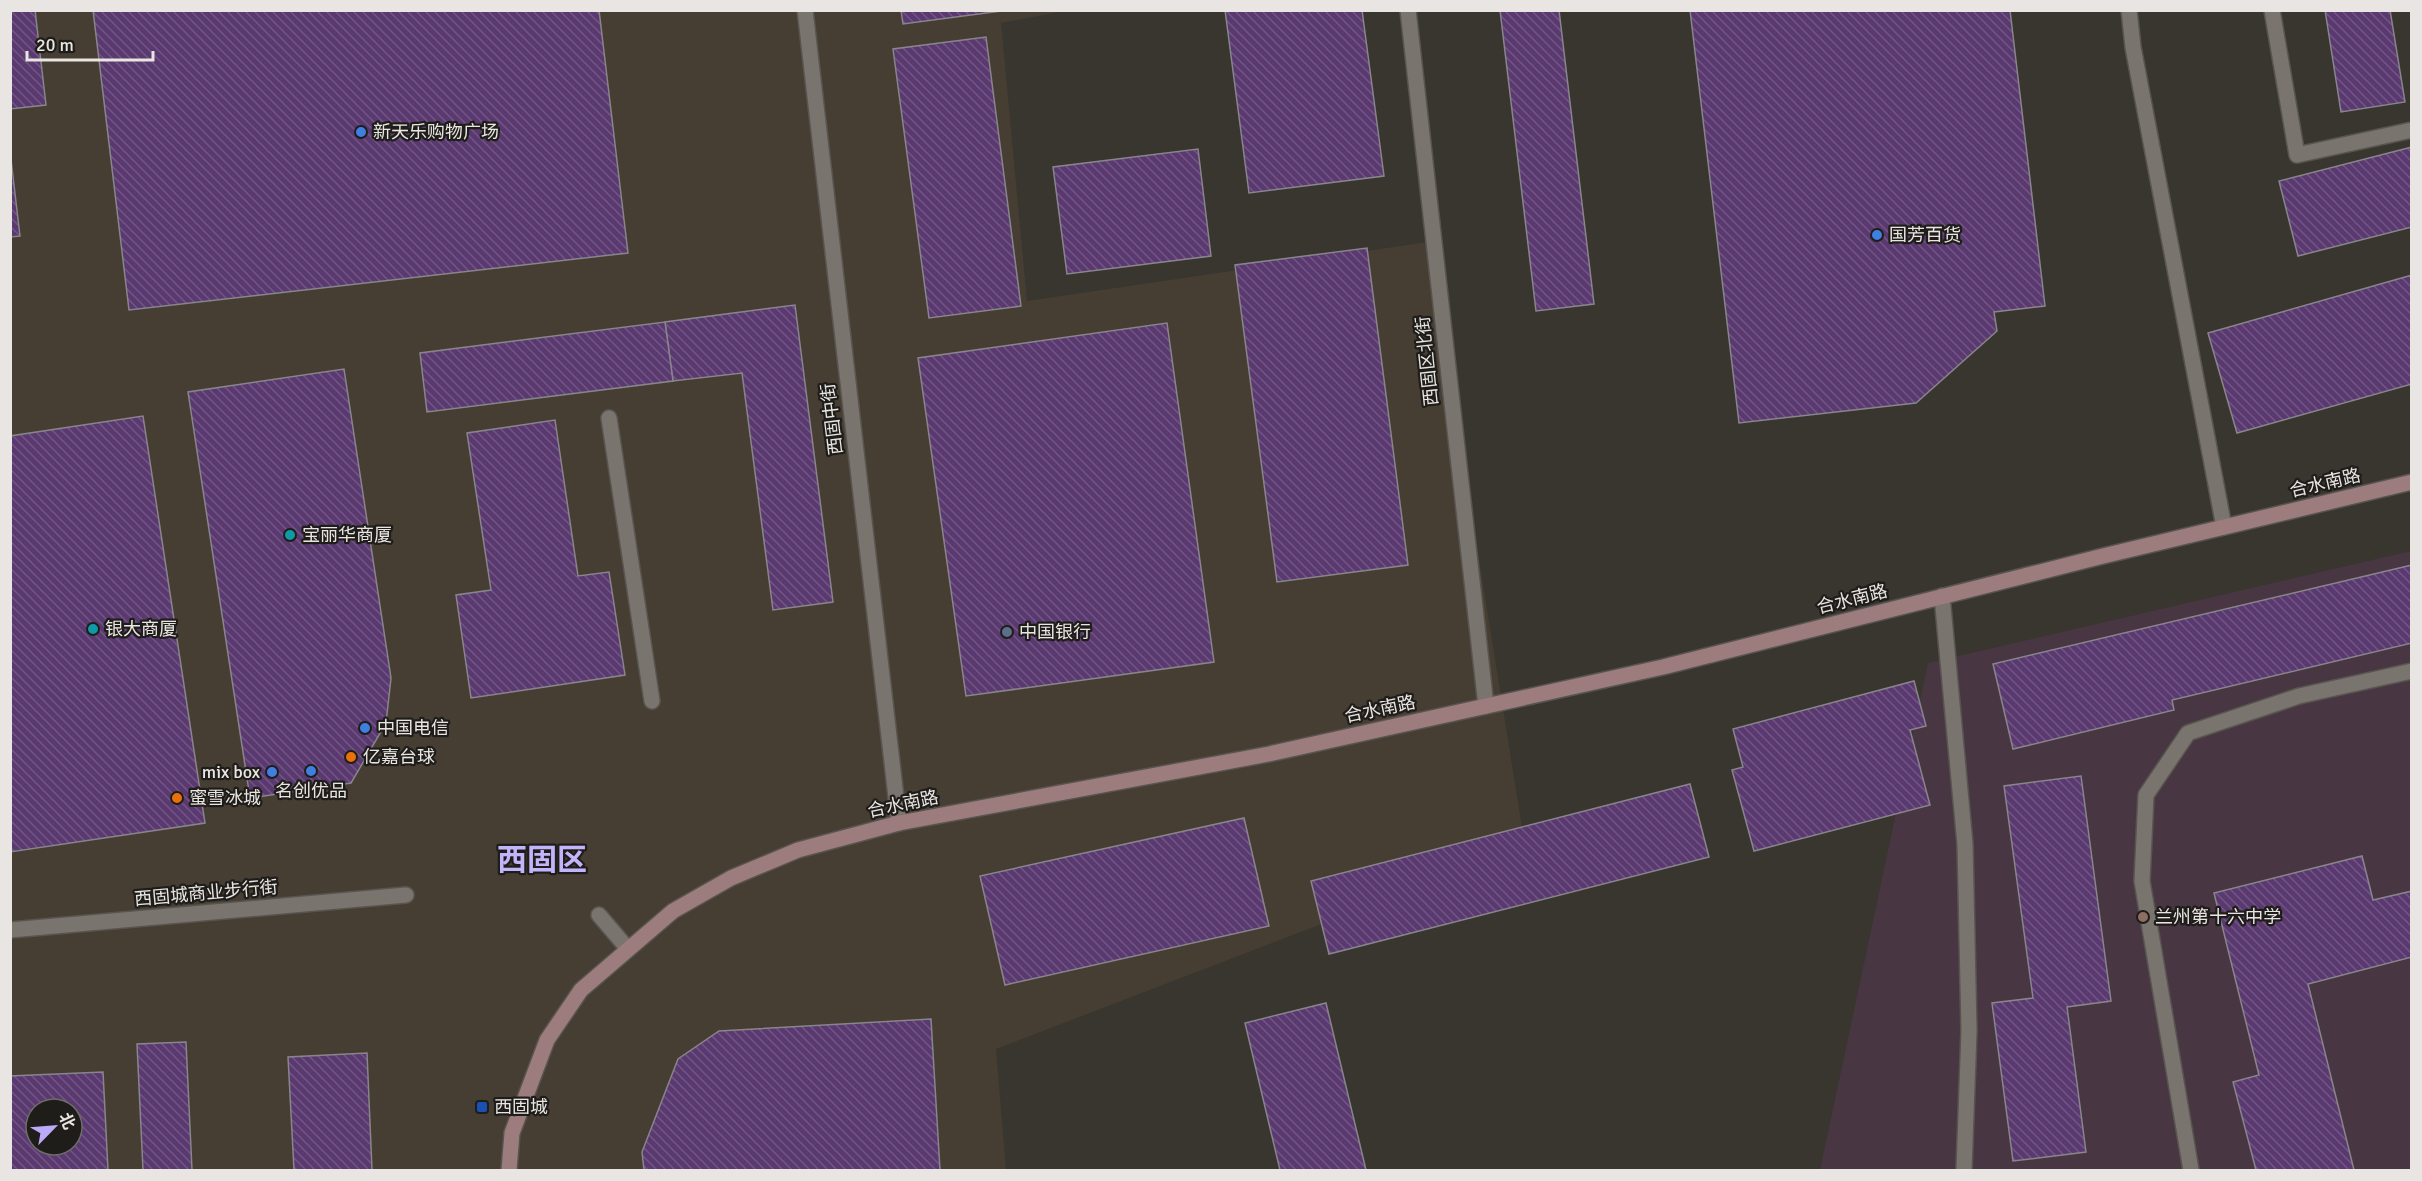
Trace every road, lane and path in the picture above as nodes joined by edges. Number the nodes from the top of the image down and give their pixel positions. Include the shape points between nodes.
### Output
1 (805, 10) edge
2 (1408, 10) edge
3 (2129, 10) edge
4 (2272, 10) edge
5 (2412, 130) edge
6 (609, 418) dead end
7 (2412, 482) edge
8 (2223, 527) junction
9 (1942, 596) junction
10 (2412, 671) edge
11 (652, 701) dead end
12 (1486, 706) junction
13 (899, 823) junction
14 (406, 895) dead end
15 (599, 915) dead end
16 (10, 930) edge
17 (628, 949) junction
18 (509, 1170) edge
19 (1964, 1170) edge
20 (2191, 1170) edge

1 - 13 street, 西固中街
2 - 12 street, 西固区北街
3 - 8 street
4 - 5 street via 2297,155
6 - 11 street
7 - 8 main road, 合水南路
8 - 9 main road, 合水南路
9 - 12 main road, 合水南路 via 1663,667
9 - 19 street via 1965,844 1969,1031
10 - 20 street via 2299,696 2188,734 2146,795 2142,880
12 - 13 main road, 合水南路 via 1269,754
13 - 17 main road, 合水南路 via 798,850 731,878 673,911
14 - 16 street, 西固城商业步行街
15 - 17 street
17 - 18 main road, 合水南路 via 581,990 547,1040 512,1133

